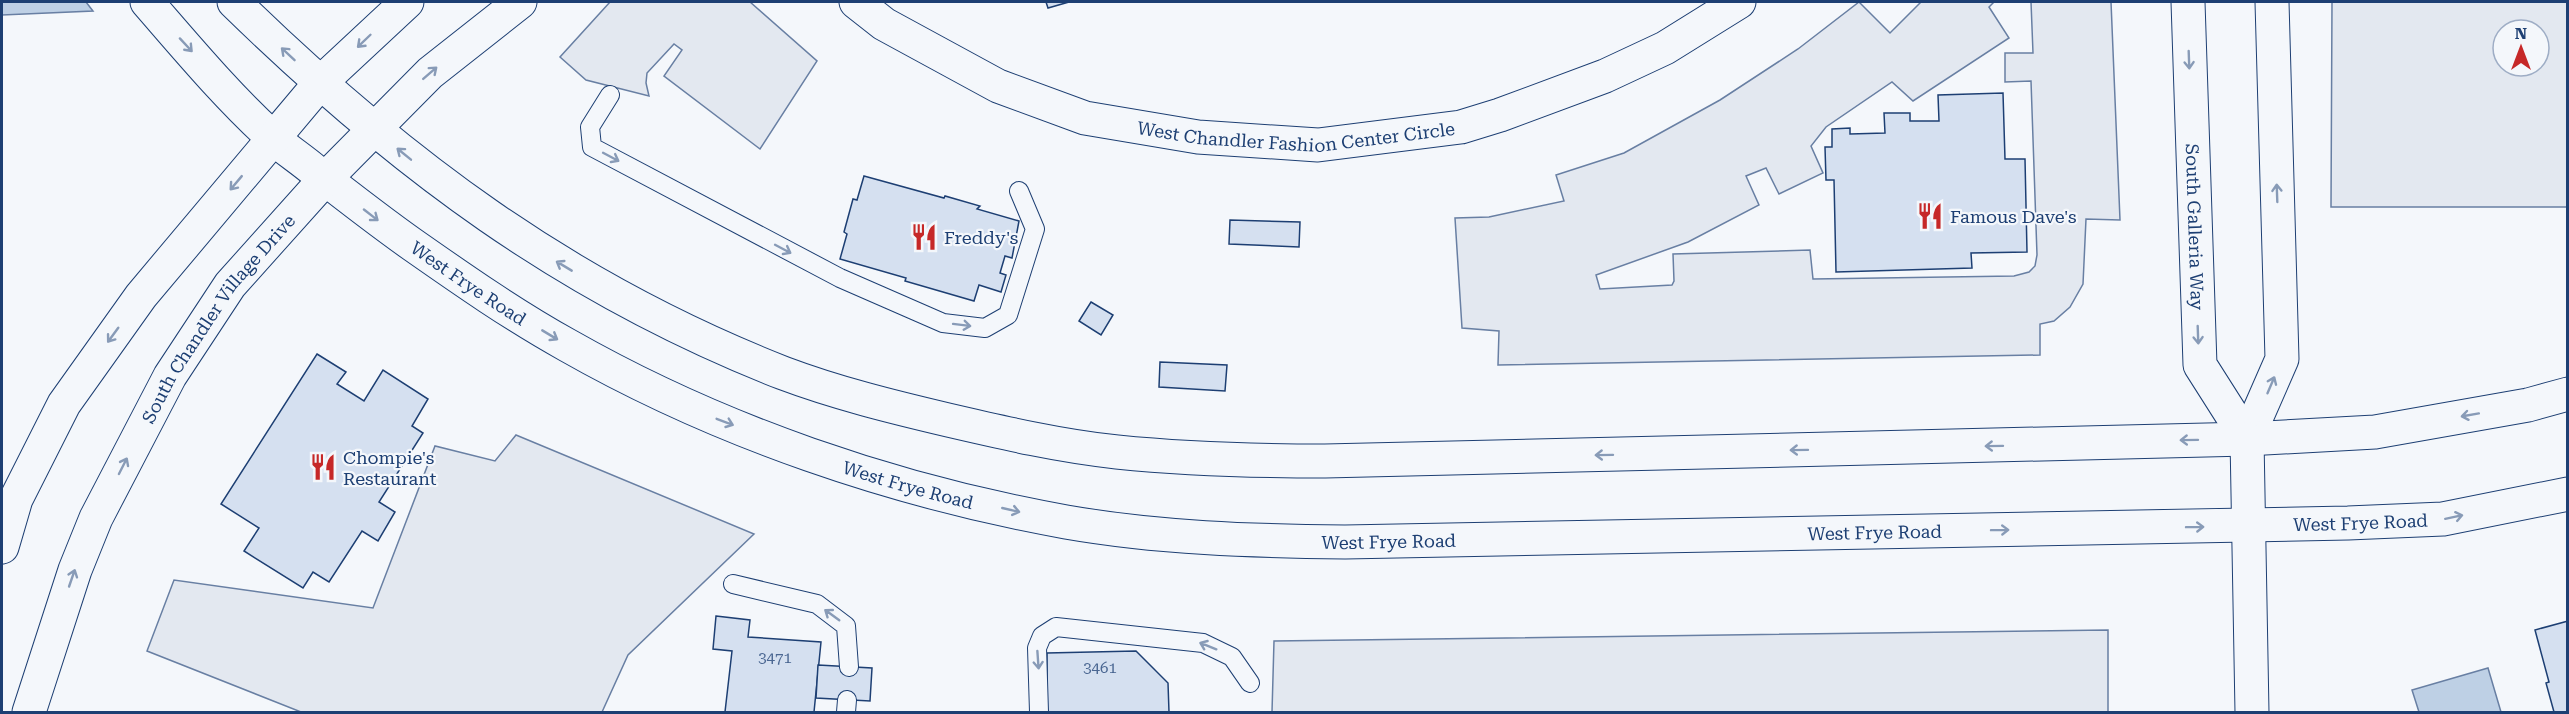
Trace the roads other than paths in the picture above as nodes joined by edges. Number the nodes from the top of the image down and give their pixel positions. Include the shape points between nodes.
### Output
1 (147, 2) edge
2 (234, 2) edge
3 (407, 2) edge
4 (520, 2) edge
5 (856, 2) edge
6 (1739, 2) edge
7 (2188, 2) edge
8 (2272, 2) edge
9 (320, 83) junction
10 (610, 95) dead end
11 (373, 129) junction
12 (273, 138) junction
13 (325, 178) junction
14 (1018, 191) dead end
15 (2568, 394) edge
16 (2247, 439) junction
17 (2568, 494) edge
18 (2249, 527) junction
19 (2, 547) edge
20 (733, 584) dead end
21 (849, 667) dead end
22 (1250, 683) dead end
23 (29, 712) edge
24 (1039, 712) edge
25 (2252, 712) edge

1 -> 12 street
9 -> 2 street
3 -> 9 street
11 -> 4 street, South Chandler Village Drive via 430,73
5 - 6 street, West Chandler Fashion Center Circle via 884,24 999,86 1085,118 1198,137 1318,145 1461,127 1500,115 1605,76 1665,48
7 -> 16 street, South Galleria Way via 2199,364
16 -> 8 street via 2282,358
9 - 11 street
9 - 12 street
10 -> 14 lane via 590,127 592,147 840,278 943,323 985,328 1008,315 1035,229
11 - 13 street, South Chandler Village Drive
16 -> 11 street via 1325,462 1188,458 1046,441 887,406 786,374 692,335 515,236
12 - 13 street, West Frye Road
12 -> 19 street via 141,296 64,404 16,499
13 -> 18 street, West Frye Road via 377,220 499,305 649,388 712,417 855,469 1066,522 1174,535 1334,542
23 -> 13 street, South Chandler Village Drive via 96,518 170,376 230,285
15 -> 16 street via 2528,405 2375,432
16 - 18 street
18 -> 17 street, West Frye Road via 2443,519
18 - 25 street
21 -> 20 lane via 846,626 817,604
22 -> 24 lane via 1232,657 1203,643 1056,627 1042,636 1037,648

